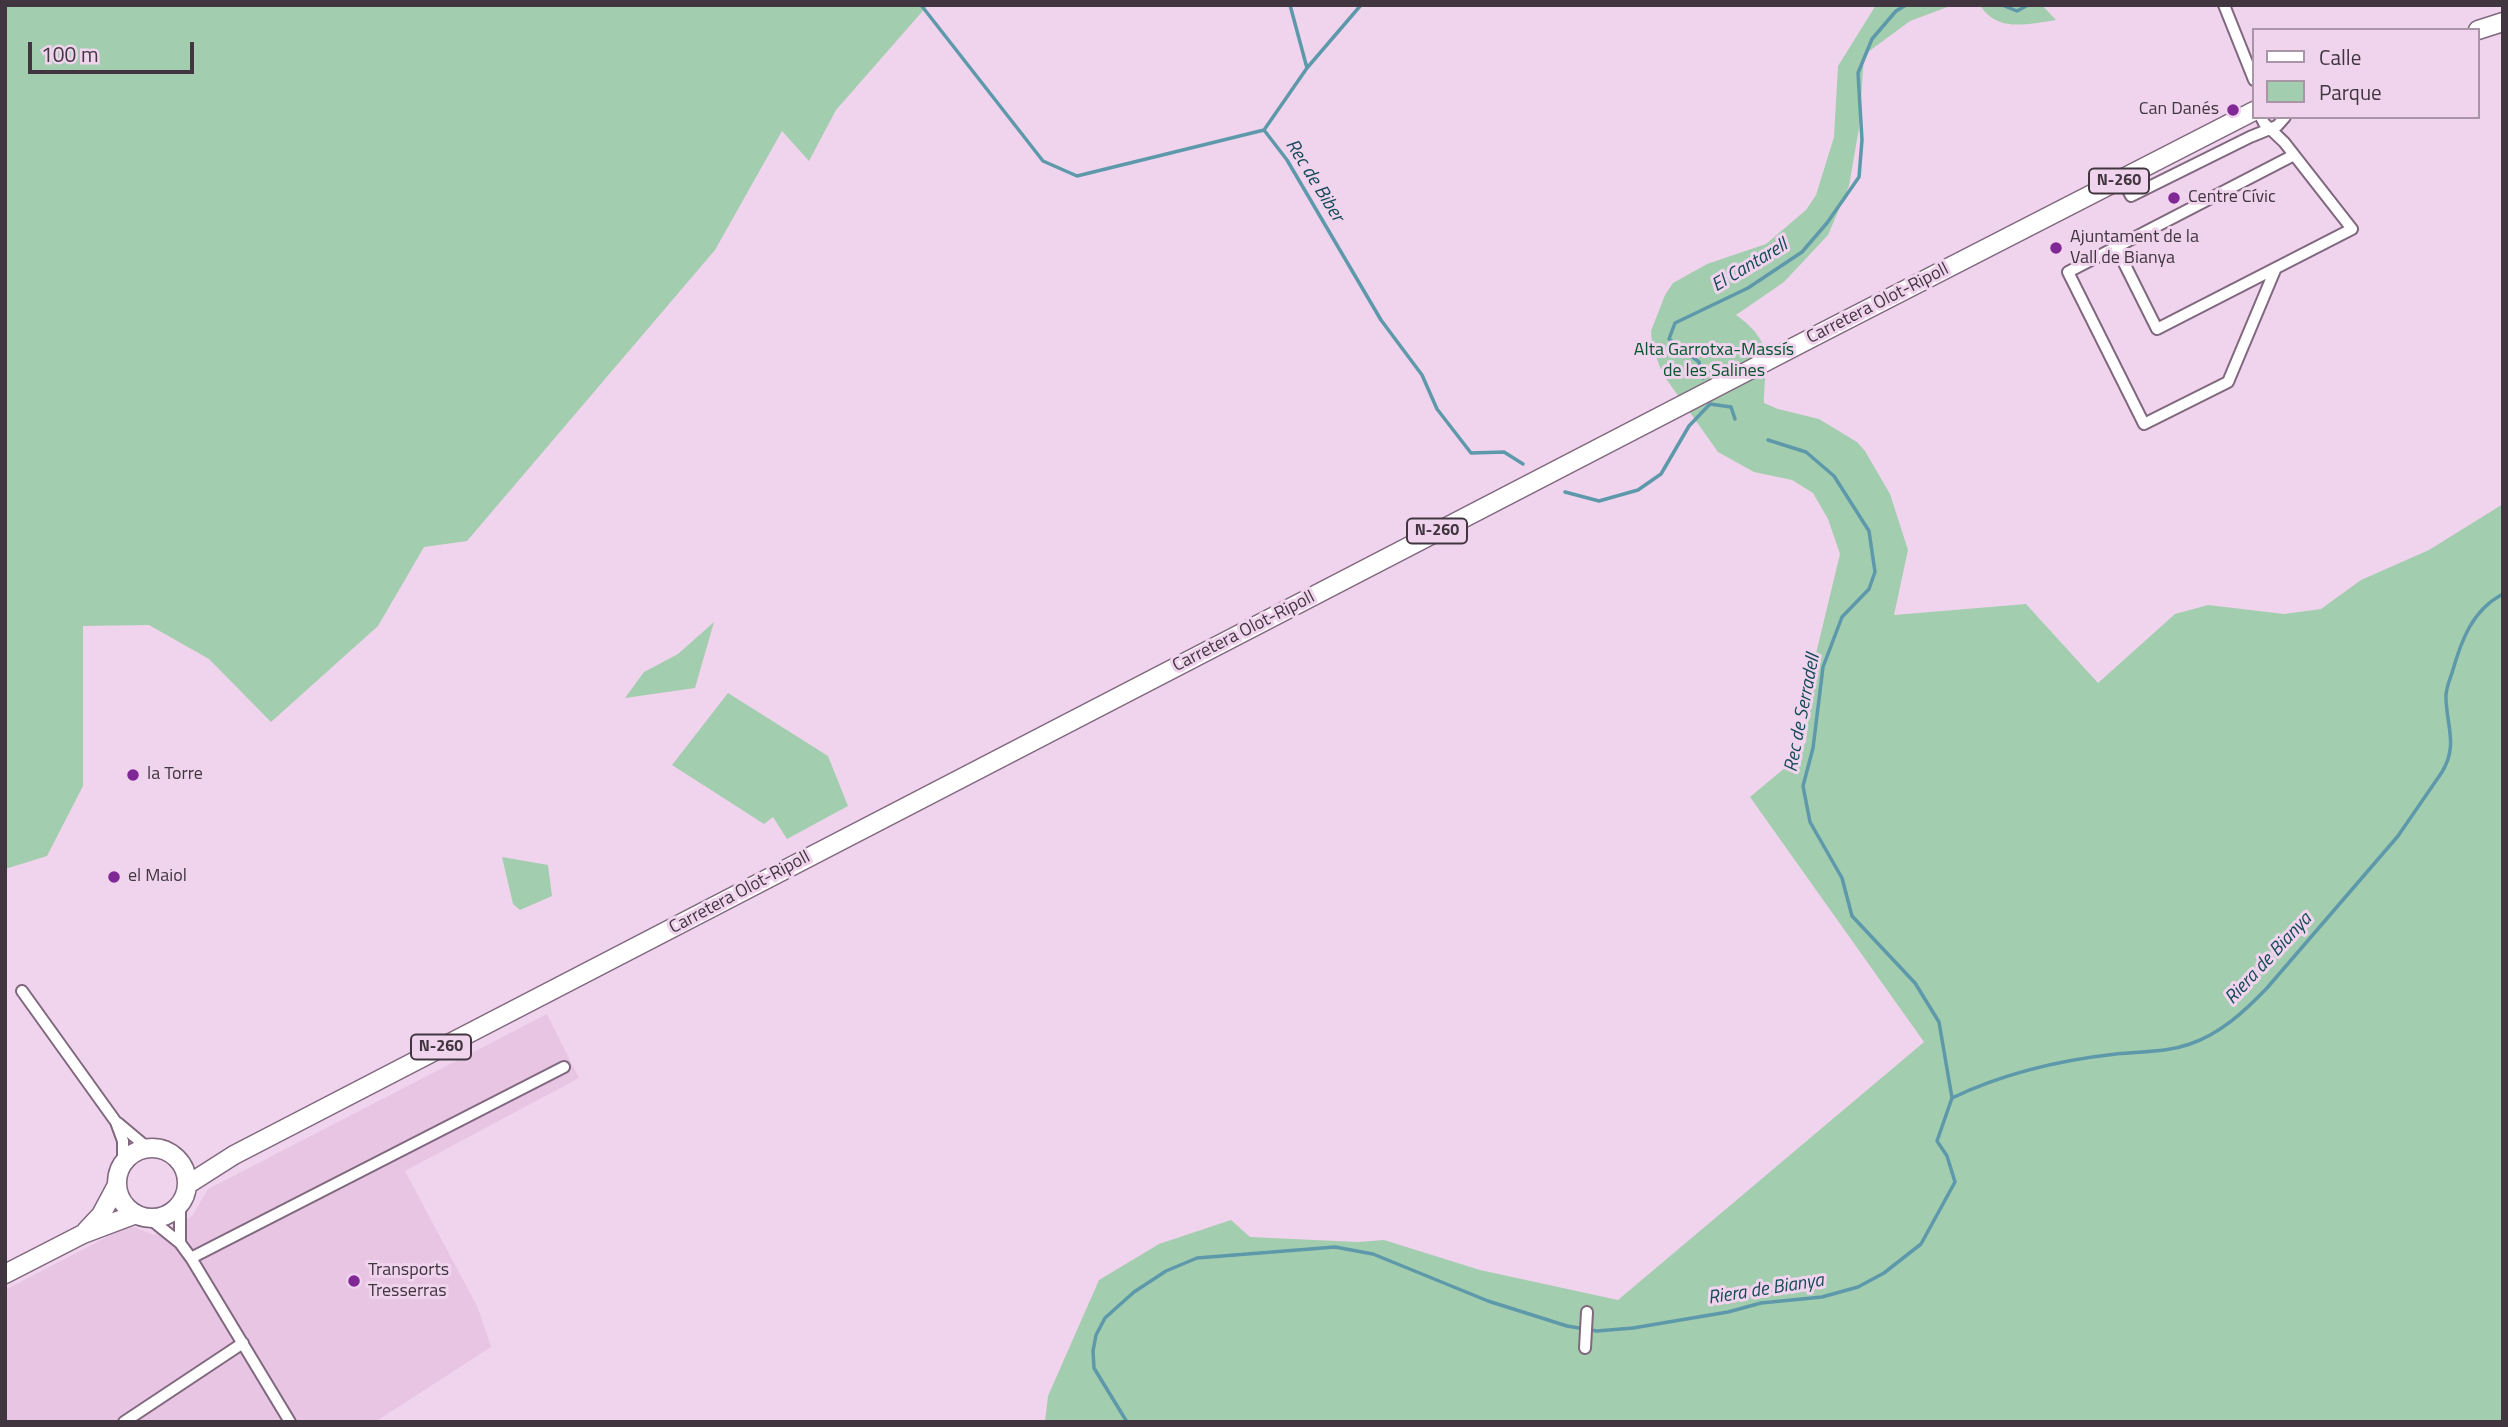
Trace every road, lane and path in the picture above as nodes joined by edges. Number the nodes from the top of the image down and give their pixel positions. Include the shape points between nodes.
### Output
1 (2224, 5) edge
2 (2503, 22) edge
3 (2480, 29) edge
4 (2252, 74) edge
5 (2252, 112) edge
6 (2262, 119) edge
7 (2283, 119) edge
8 (2284, 119) edge
9 (2270, 129) junction
10 (2284, 142) junction
11 (2294, 155) junction
12 (2122, 179) junction
13 (2116, 247) junction
14 (2275, 270) junction
15 (22, 991) dead end
16 (564, 1067) dead end
17 (116, 1122) junction
18 (149, 1149) junction
19 (234, 1155) junction
20 (178, 1160) junction
21 (123, 1164) junction
22 (117, 1185) junction
23 (187, 1185) junction
24 (180, 1204) junction
25 (143, 1216) junction
26 (83, 1234) junction
27 (180, 1243) junction
28 (191, 1258) junction
29 (5, 1274) edge
30 (1587, 1312) dead end
31 (243, 1343) junction
32 (1585, 1348) dead end
33 (124, 1422) edge
34 (290, 1422) edge

1 - 4 street
2 - 3 main road
5 - 12 main road, Carretera Olot-Ripoll / N-260
6 - 9 street
7 - 9 street
8 - 10 street
9 - 10 street
9 - 12 street via 2131,196
10 - 11 street
11 - 13 street
11 - 14 street via 2352,229
12 - 19 main road, Carretera Olot-Ripoll / N-260
13 - 14 street via 2157,329
13 - 14 street via 2068,272 2144,424 2228,382
15 - 17 street
16 - 28 street
17 - 18 street
17 - 21 street via 123,1141
18 - 20 main road, N-260 via 165,1151
18 - 21 main road
19 - 20 main road, Carretera Olot-Ripoll / N-260 via 198,1163
19 - 23 main road, Carretera Olot-Ripoll / N-260
20 - 23 main road
21 - 22 main road
22 - 25 main road via 124,1204
22 - 26 main road via 101,1215
23 - 24 main road
24 - 25 main road via 166,1215
24 - 27 street
25 - 26 main road
25 - 27 street
26 - 29 main road
27 - 28 street
28 - 31 street
30 - 32 street
31 - 33 street
31 - 34 street

